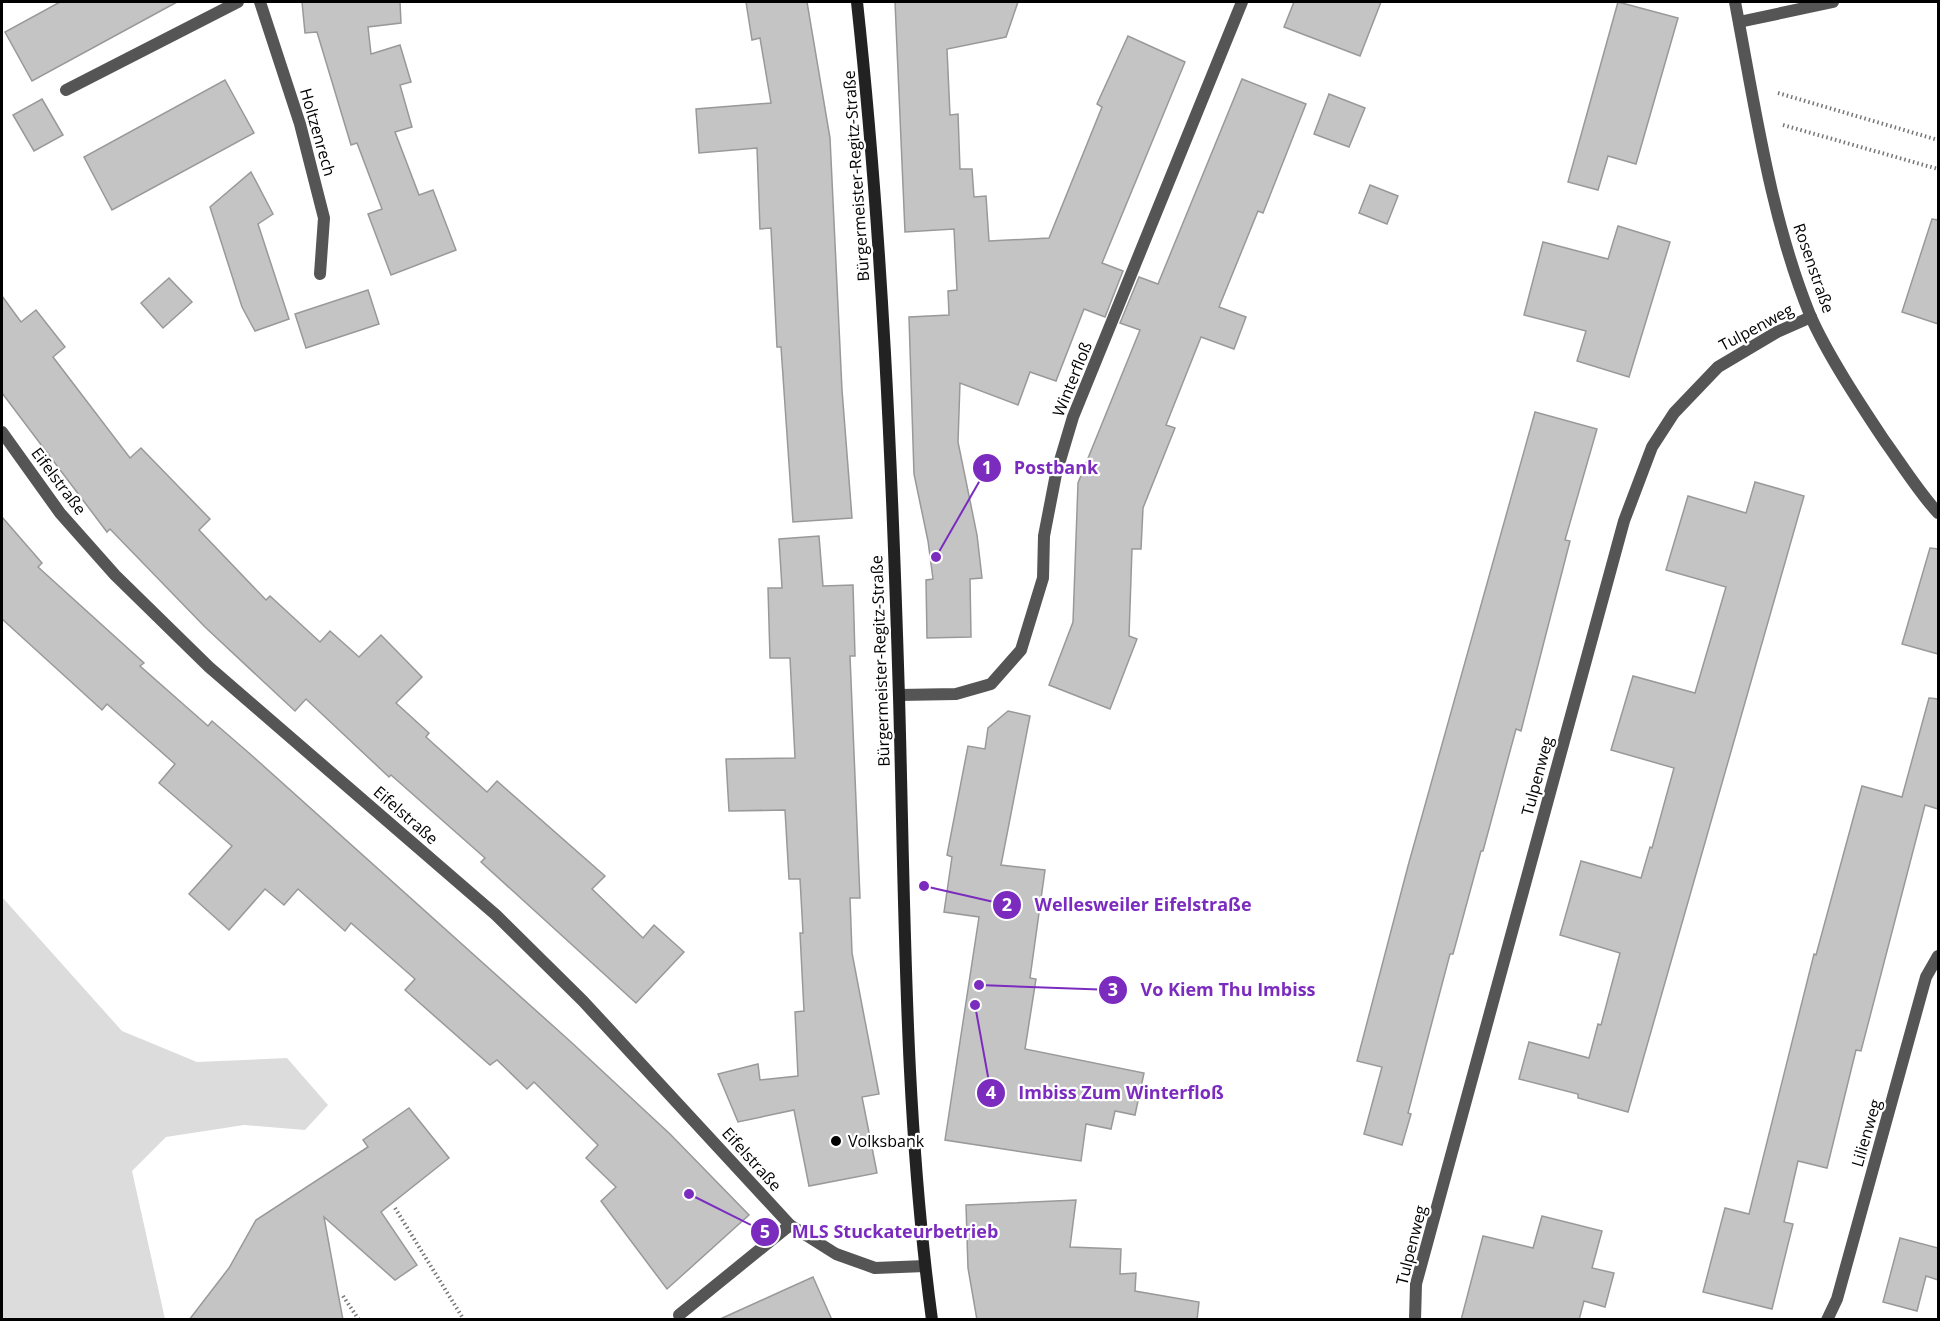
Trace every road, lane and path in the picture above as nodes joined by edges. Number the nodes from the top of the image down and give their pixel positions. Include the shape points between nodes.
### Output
1 (238, 2) edge
2 (260, 2) edge
3 (857, 2) edge
4 (1242, 2) edge
5 (1735, 2) edge
6 (1833, 2) edge
7 (1739, 22) junction
8 (1752, 89) junction
9 (66, 90) dead end
10 (1758, 119) junction
11 (1938, 141) edge
12 (1938, 169) edge
13 (320, 274) dead end
14 (1811, 317) junction
15 (2, 432) edge
16 (1938, 513) edge
17 (899, 695) junction
18 (1938, 956) edge
19 (395, 1208) dead end
20 (790, 1225) junction
21 (925, 1266) junction
22 (343, 1296) dead end
23 (679, 1315) dead end
24 (359, 1320) edge
25 (464, 1320) edge
26 (932, 1320) edge
27 (1414, 1320) edge
28 (1827, 1320) edge

1 - 9 street
2 - 13 street, Holtzenrech via 300,124 324,218
3 - 17 street, Bürgermeister-Regitz-Straße via 874,164
4 - 17 street, Winterfloß via 1073,417 1044,536 1043,578 1021,650 991,684 956,694
5 - 7 street, Rosenstraße
6 - 7 street
7 - 8 street, Rosenstraße
8 - 10 street, Rosenstraße
8 - 11 path via 1773,91
10 - 12 path
10 - 14 street, Rosenstraße via 1788,251
14 - 16 street, Rosenstraße via 1861,406
14 - 27 street, Tulpenweg via 1718,367 1674,413 1652,447 1611,567 1416,1284
15 - 20 street, Eifelstraße via 60,513 115,575 209,667 496,915 584,1001
17 - 21 street, Bürgermeister-Regitz-Straße via 912,1114
18 - 28 street, Lilienweg via 1926,977 1837,1299
19 - 25 path
20 - 21 street, Eifelstraße via 836,1254 875,1268
20 - 23 street
21 - 26 street, Bürgermeister-Regitz-Straße
22 - 24 path

